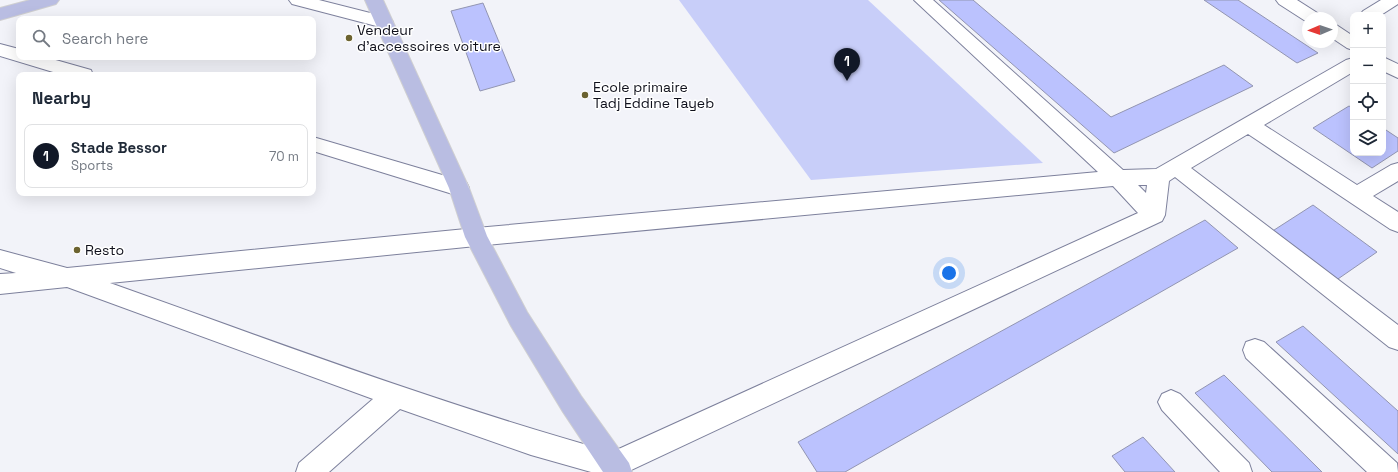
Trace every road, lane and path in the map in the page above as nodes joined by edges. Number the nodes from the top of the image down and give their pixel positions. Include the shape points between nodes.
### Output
1 (50, 0) edge
2 (298, 0) edge
3 (374, 0) edge
4 (923, 0) edge
5 (1285, 0) edge
6 (1392, 0) edge
7 (1304, 12) edge
8 (1374, 12) edge
9 (0, 14) edge
10 (384, 22) junction
11 (0, 50) edge
12 (16, 54) edge
13 (34, 60) edge
14 (1386, 65) edge
15 (1350, 66) edge
16 (74, 72) edge
17 (1398, 72) edge
18 (1249, 125) junction
19 (316, 145) edge
20 (1398, 170) edge
21 (1167, 172) junction
22 (1118, 178) junction
23 (459, 188) junction
24 (1356, 196) junction
25 (1154, 215) junction
26 (1398, 223) edge
27 (476, 237) junction
28 (0, 259) edge
29 (69, 278) junction
30 (0, 284) edge
31 (1398, 339) edge
32 (1255, 350) dead end
33 (396, 396) junction
34 (1170, 402) dead end
35 (616, 470) edge
36 (309, 472) edge
37 (1239, 472) edge
38 (1387, 472) edge

1 - 9 main road
2 - 10 street
3 - 10 main road
4 - 22 street
5 - 7 street
6 - 8 street
10 - 23 main road
11 - 12 street
13 - 16 street
14 - 17 street
15 - 18 street
18 - 21 street
18 - 24 street
19 - 23 street
20 - 24 street
21 - 22 street
21 - 25 street
21 - 31 street
22 - 25 street
22 - 27 street
23 - 27 main road
24 - 26 street
25 - 35 street
27 - 29 street
27 - 35 main road via 519,319
28 - 29 street
29 - 30 street
29 - 33 street
32 - 38 street
33 - 35 street
33 - 36 street
34 - 37 street

